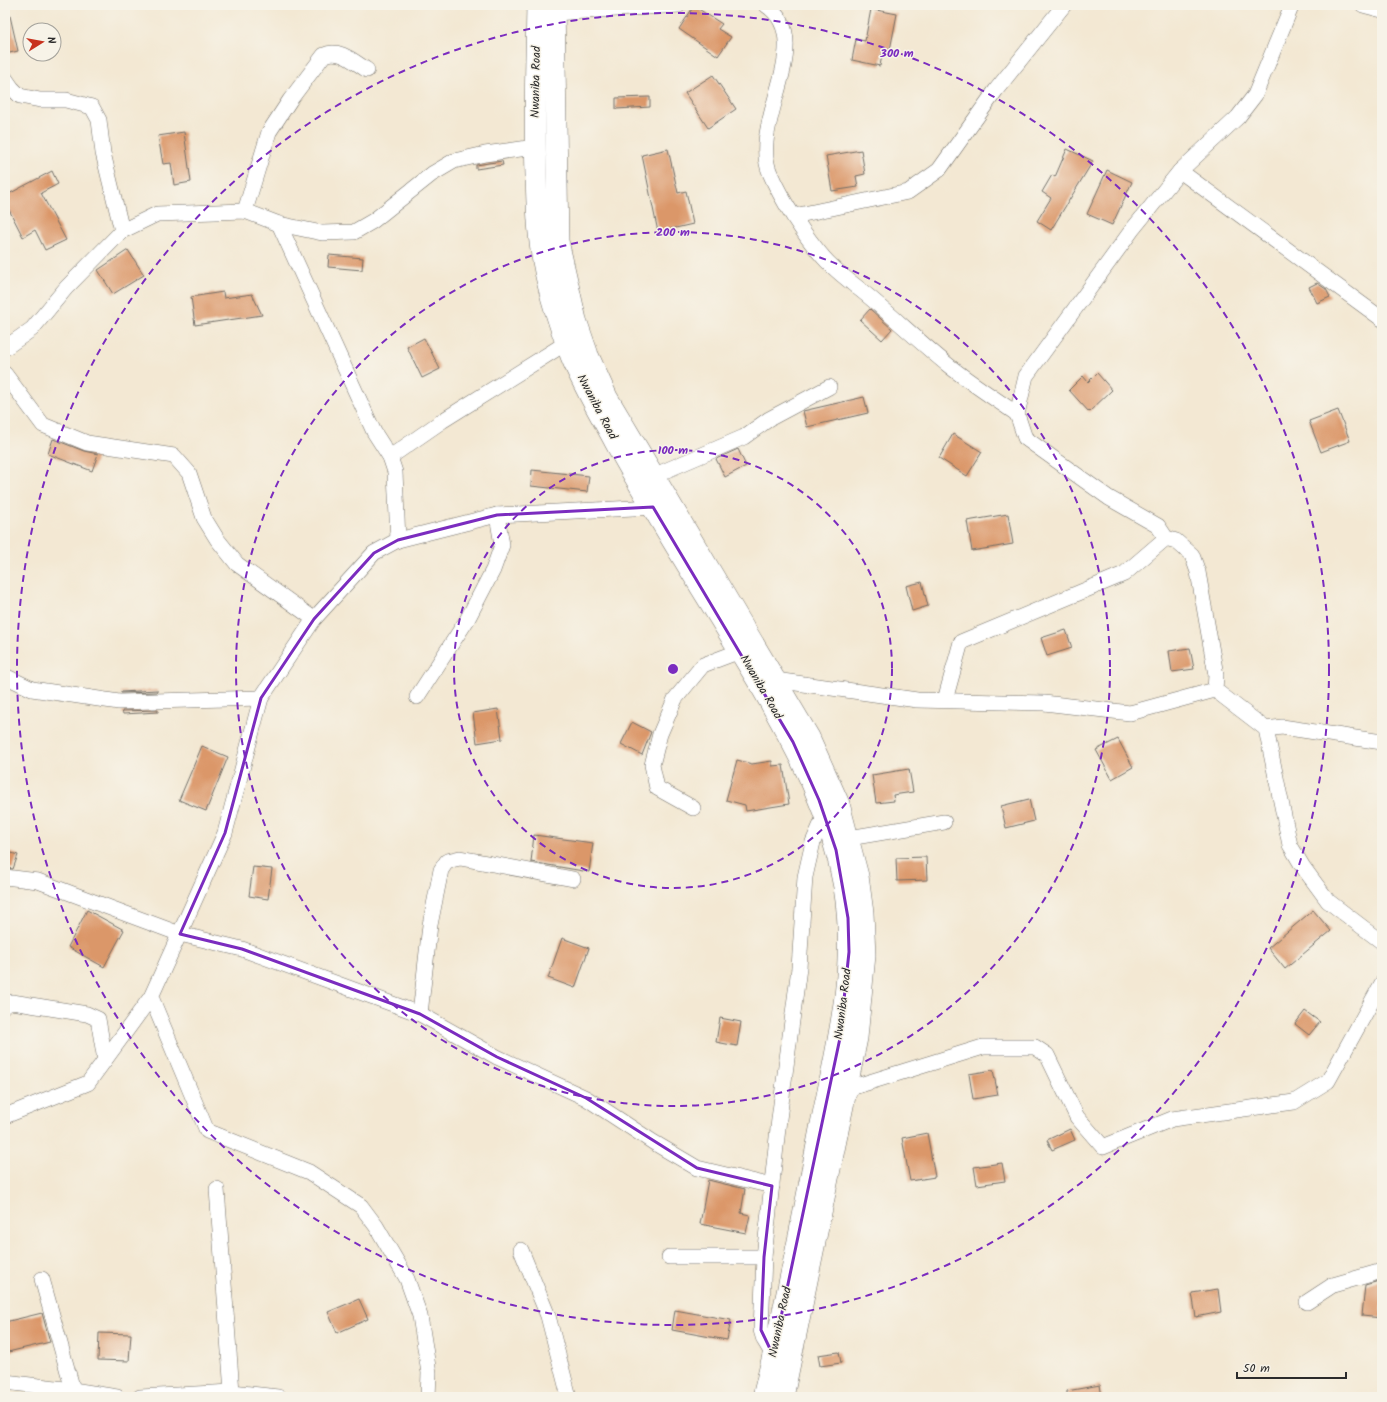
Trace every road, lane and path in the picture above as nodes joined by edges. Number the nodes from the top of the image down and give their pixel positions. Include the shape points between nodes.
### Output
1 (679, 5) edge
2 (766, 5) edge
3 (1064, 5) edge
4 (1292, 5) edge
5 (1363, 5) edge
6 (548, 8) edge
7 (1382, 10) edge
8 (367, 70) dead end
9 (5, 78) edge
10 (535, 147) junction
11 (1180, 171) junction
12 (245, 211) junction
13 (794, 216) junction
14 (279, 224) junction
15 (122, 231) junction
16 (1382, 319) edge
17 (566, 343) junction
18 (5, 348) edge
19 (5, 374) edge
20 (829, 387) dead end
21 (1017, 414) junction
22 (390, 457) junction
23 (653, 476) junction
24 (653, 507) junction
25 (497, 515) junction
26 (1166, 538) junction
27 (398, 540) junction
28 (314, 619) junction
29 (740, 652) junction
30 (5, 676) edge
31 (775, 680) junction
32 (1215, 690) junction
33 (417, 697) dead end
34 (261, 698) junction
35 (945, 700) junction
36 (1266, 729) junction
37 (1382, 742) edge
38 (693, 808) dead end
39 (825, 814) junction
40 (944, 822) dead end
41 (849, 838) junction
42 (5, 877) edge
43 (572, 879) dead end
44 (180, 934) junction
45 (1382, 942) edge
46 (1382, 983) edge
47 (151, 997) junction
48 (5, 1004) edge
49 (420, 1014) junction
50 (105, 1060) junction
51 (847, 1089) junction
52 (5, 1116) edge
53 (772, 1186) junction
54 (217, 1190) dead end
55 (521, 1250) dead end
56 (669, 1257) dead end
57 (764, 1257) junction
58 (1382, 1271) edge
59 (42, 1279) dead end
60 (1307, 1302) dead end
61 (773, 1356) junction
62 (5, 1382) edge
63 (73, 1390) junction
64 (232, 1392) junction
65 (118, 1397) edge
66 (140, 1397) edge
67 (278, 1397) edge
68 (428, 1397) edge
69 (569, 1397) edge
70 (763, 1397) edge
71 (783, 1397) edge

1 - 6 street
2 - 13 street via 784,26 787,54 770,116 765,152 770,173
3 - 13 street via 996,90 939,170 908,192
4 - 11 street via 1255,95 1238,117
5 - 7 street
6 - 10 main road, Nwaniba Road
6 - 23 main road via 557,226 564,275 588,355
8 - 12 street via 342,54 332,52 324,55 269,132
9 - 15 street via 20,96 40,100 66,100 92,107 99,120 103,153
10 - 14 street via 454,161 432,174 373,221 354,232 322,233
10 - 17 main road, Nwaniba Road via 541,253 548,286
11 - 16 street
11 - 21 street via 1132,230 1026,376
12 - 14 street
12 - 15 street via 156,214
13 - 21 street via 824,258 948,365
14 - 22 street via 374,432
15 - 18 street via 66,288 32,329
17 - 22 street
17 - 24 main road, Nwaniba Road via 586,388
19 - 28 street via 43,425 87,443 174,456 189,473 204,518 237,564
20 - 23 street via 769,419 744,437
21 - 26 street via 1025,438 1109,498 1158,526
22 - 27 street via 395,472
23 - 31 main road
24 - 25 street
24 - 29 main road, Nwaniba Road
25 - 27 street
25 - 33 street via 502,545 494,570 467,620
26 - 32 street via 1176,541 1192,555 1198,572 1216,675
26 - 35 street via 1124,574 961,642
27 - 28 street via 374,553
28 - 34 street
29 - 38 street via 703,665 675,699 660,734 652,765 658,788
29 - 39 main road, Nwaniba Road via 796,749
30 - 34 street via 32,689 119,702
31 - 35 street via 917,700
31 - 41 main road via 809,737 826,772
32 - 35 street via 1130,713 1044,703
32 - 36 street
34 - 44 street via 225,833
36 - 37 street via 1282,727
36 - 45 street via 1290,845 1302,867 1328,901
39 - 53 street via 813,842 805,877 799,968
39 - 61 main road, Nwaniba Road via 836,850 847,910 847,981 840,1038
40 - 41 street
41 - 51 main road via 863,914 865,955 857,1038
42 - 44 street via 38,881
43 - 49 street via 460,858 447,861 441,870 430,925
44 - 47 street
44 - 49 street via 242,949
46 - 51 street via 1328,1081 1294,1102 1172,1119 1103,1147 1077,1117 1047,1055 1035,1047 983,1047
47 - 50 street
47 - 68 street via 207,1131 309,1172 361,1206 376,1226 406,1279 420,1316 429,1373
48 - 50 street via 12,1002 72,1011 98,1019
49 - 53 street via 497,1057 586,1098 697,1168
50 - 52 street via 88,1083
51 - 71 main road
53 - 57 street
54 - 64 street
55 - 69 street via 548,1316
56 - 57 street
57 - 61 street via 761,1330
58 - 60 street via 1334,1285
59 - 63 street
61 - 70 main road, Nwaniba Road
62 - 63 street
63 - 65 street
64 - 66 street
64 - 67 street

